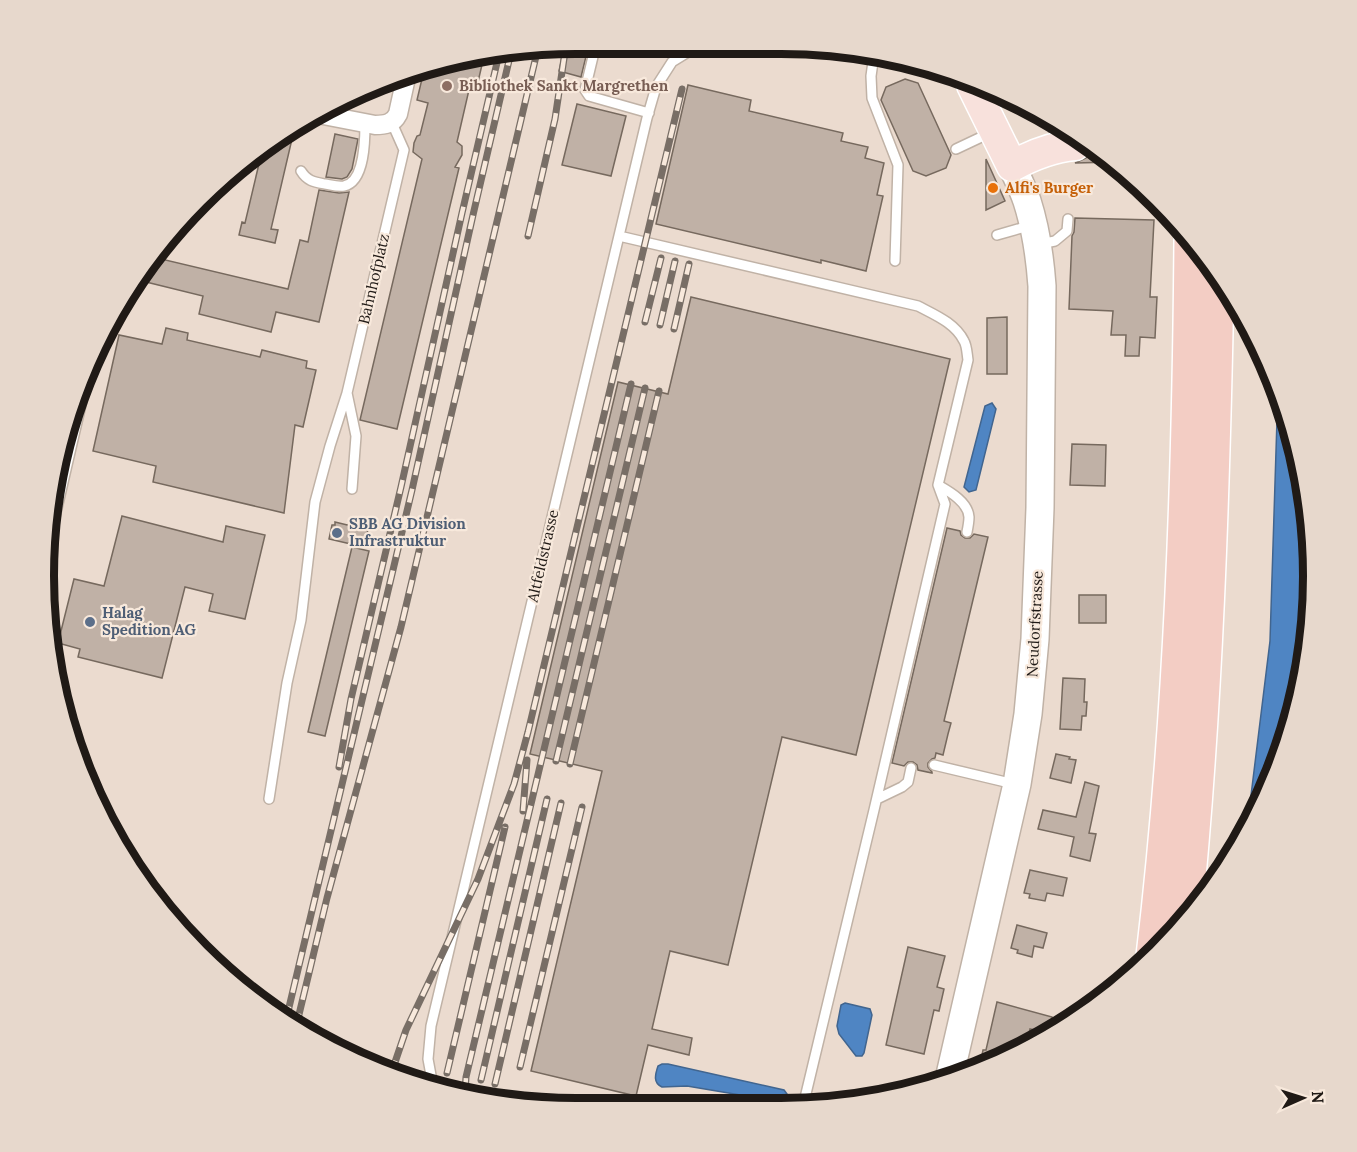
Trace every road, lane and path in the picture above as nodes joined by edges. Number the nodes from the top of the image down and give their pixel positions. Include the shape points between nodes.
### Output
1 (594, 54) edge
2 (685, 54) edge
3 (873, 62) edge
4 (405, 83) edge
5 (975, 92) edge
6 (649, 113) junction
7 (330, 116) edge
8 (365, 123) junction
9 (392, 123) junction
10 (995, 131) junction
11 (1064, 138) edge
12 (956, 148) dead end
13 (1012, 166) junction
14 (301, 171) dead end
15 (1068, 219) dead end
16 (997, 235) dead end
17 (1036, 235) junction
18 (619, 236) junction
19 (1191, 253) edge
20 (895, 261) dead end
21 (1217, 289) edge
22 (347, 393) junction
23 (938, 485) junction
24 (352, 489) dead end
25 (967, 532) dead end
26 (934, 765) dead end
27 (911, 768) dead end
28 (1017, 784) junction
29 (269, 799) dead end
30 (877, 799) junction
31 (1186, 904) edge
32 (1155, 940) edge
33 (951, 1069) edge
34 (431, 1077) edge
35 (805, 1097) edge

1 - 6 lane via 585,90 589,96
2 - 6 lane, Altfeldstrasse via 672,62 656,87
3 - 20 lane via 872,98 898,165
4 - 9 street
5 - 10 main road
6 - 18 lane, Altfeldstrasse
7 - 8 street
8 - 9 street
8 - 14 lane via 364,156 349,184 342,187 312,182
9 - 22 lane, Bahnhofplatz via 404,150
10 - 12 lane
10 - 13 main road
11 - 13 main road
13 - 17 main road, Neudorfstrasse
15 - 17 lane via 1067,231 1055,241
16 - 17 lane
17 - 28 main road, Neudorfstrasse via 1043,304 1038,566 1033,673
18 - 23 lane via 905,302 949,323 965,342 968,360
18 - 34 lane, Altfeldstrasse via 431,1026 428,1059
19 - 32 highway via 1182,588
21 - 31 highway via 1209,591
22 - 24 lane, Bahnhofplatz via 356,436
22 - 29 lane via 315,502 301,620
23 - 25 lane via 965,507 969,515
23 - 30 lane via 945,504
26 - 28 lane
27 - 30 lane via 908,782
28 - 33 main road, Neudorfstrasse
30 - 35 lane

